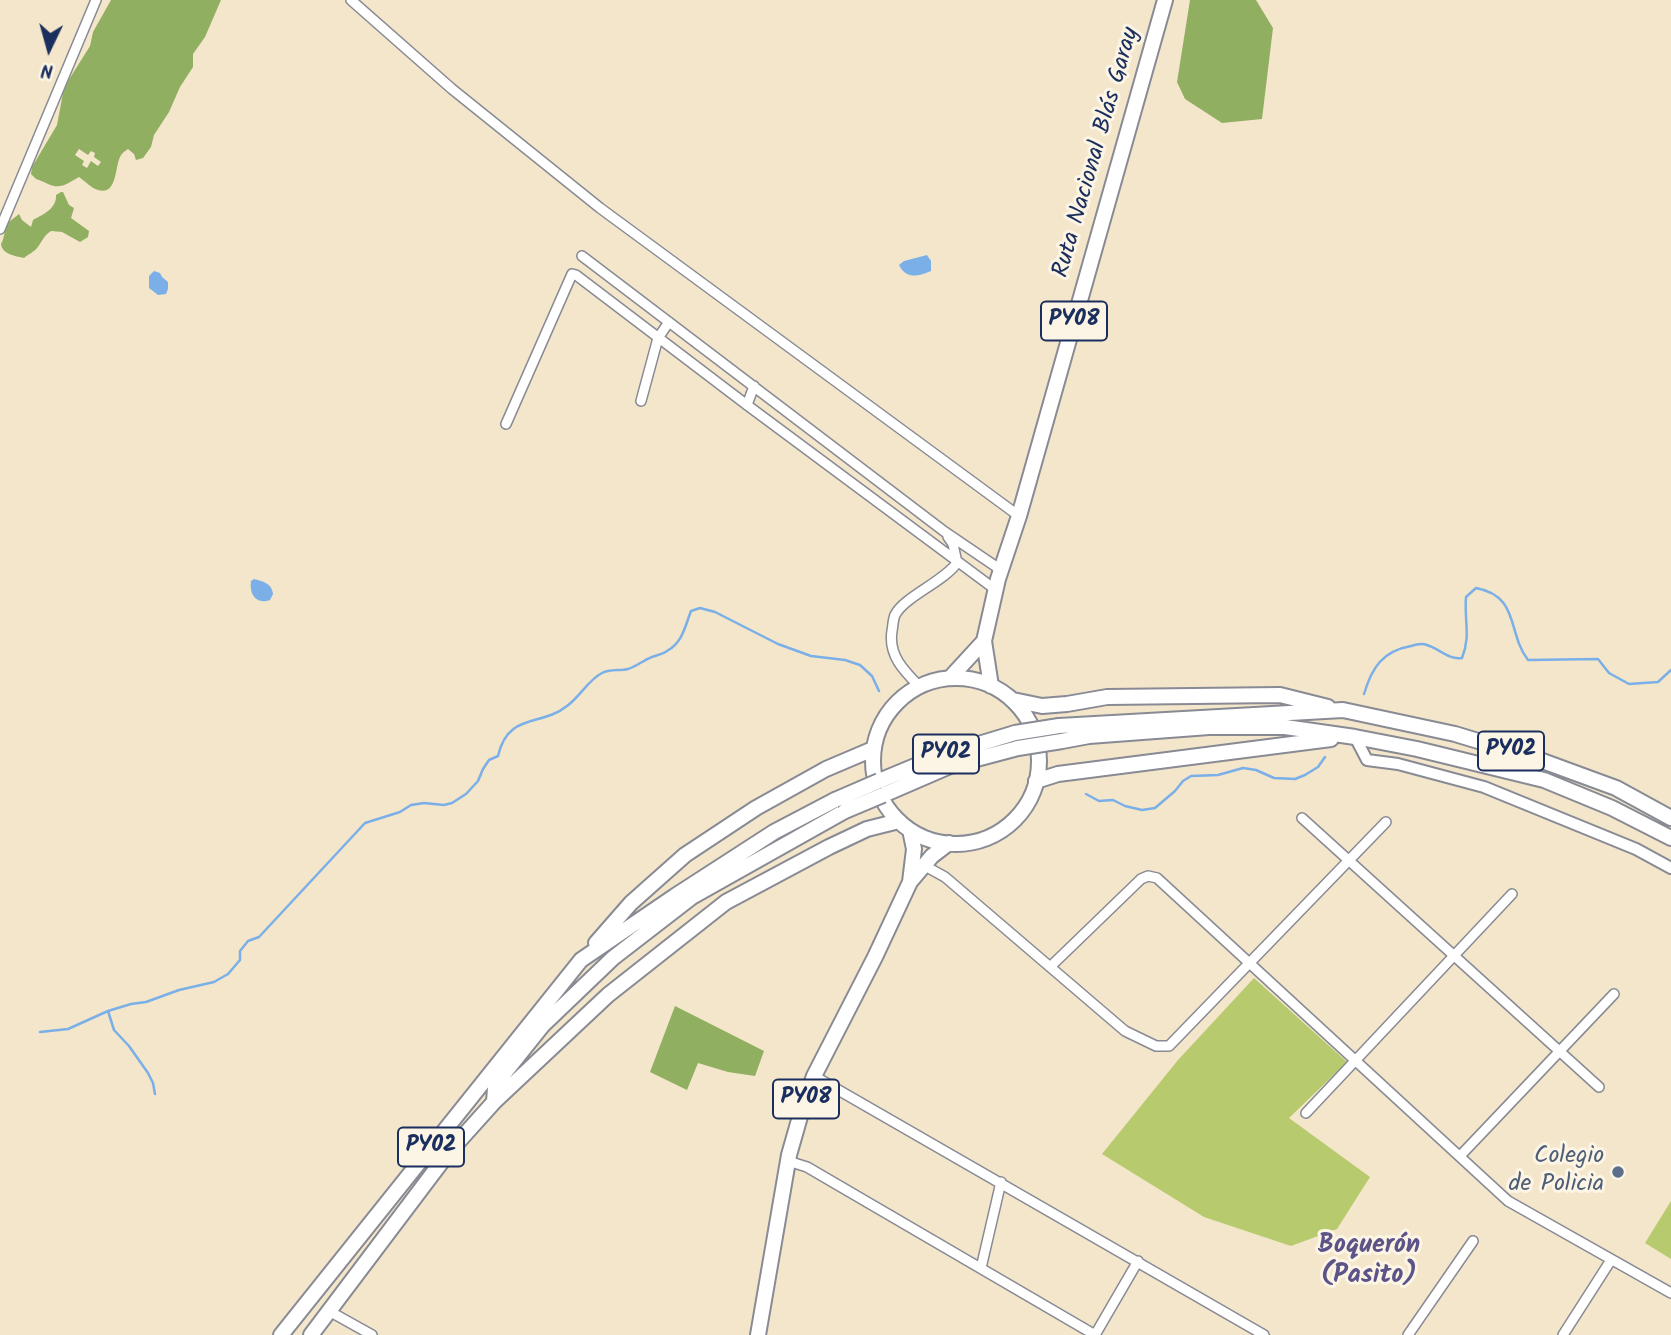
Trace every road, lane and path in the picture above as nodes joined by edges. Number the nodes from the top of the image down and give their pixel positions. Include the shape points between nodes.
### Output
1 (96, 0) edge
2 (351, 0) edge
3 (1165, 0) edge
4 (0, 229) edge
5 (582, 256) dead end
6 (669, 322) junction
7 (659, 338) junction
8 (754, 386) junction
9 (641, 401) dead end
10 (747, 405) junction
11 (506, 424) dead end
12 (1019, 516) junction
13 (945, 532) junction
14 (943, 552) junction
15 (957, 563) junction
16 (1001, 570) junction
17 (945, 575) junction
18 (996, 590) junction
19 (984, 641) junction
20 (950, 678) junction
21 (919, 686) junction
22 (991, 686) junction
23 (1013, 700) junction
24 (1343, 710) junction
25 (1060, 733) junction
26 (1351, 737) junction
27 (873, 749) junction
28 (1037, 782) junction
29 (881, 788) junction
30 (840, 806) junction
31 (1302, 818) dead end
32 (1671, 818) edge
33 (1386, 822) dead end
34 (904, 826) junction
35 (1671, 838) edge
36 (949, 843) junction
37 (1349, 860) junction
38 (925, 866) junction
39 (1671, 868) edge
40 (911, 882) junction
41 (1512, 894) dead end
42 (1454, 955) junction
43 (581, 960) junction
44 (1250, 963) junction
45 (1050, 967) junction
46 (1614, 994) dead end
47 (1559, 1051) junction
48 (1355, 1060) junction
49 (814, 1076) junction
50 (1600, 1087) dead end
51 (494, 1102) junction
52 (1306, 1112) dead end
53 (1460, 1156) junction
54 (788, 1161) junction
55 (1001, 1182) junction
56 (1473, 1241) dead end
57 (1611, 1260) junction
58 (1138, 1261) junction
59 (981, 1268) junction
60 (1671, 1293) edge
61 (329, 1311) junction
62 (281, 1335) edge
63 (311, 1335) edge
64 (372, 1335) edge
65 (758, 1335) edge
66 (1095, 1335) edge
67 (1264, 1335) edge
68 (1408, 1335) edge
69 (1563, 1335) edge

1 - 4 street
2 - 12 street via 600,208
3 - 12 highway, Ruta Nacional Blás Garay / PY08
5 - 6 street
6 - 7 street
6 - 8 street
7 - 9 street
7 - 10 street
7 - 11 street via 572,275
8 - 10 street
8 - 13 street
10 - 14 street
12 - 16 highway, Ruta Nacional Blás Garay / PY08
13 - 15 street
13 - 16 street
14 - 15 street
14 - 17 street
15 - 17 street
15 - 18 street
16 - 18 highway, Ruta Nacional Blás Garay / PY08
17 - 21 street via 895,614 890,641 901,668
18 - 19 highway, Ruta Nacional Blás Garay / PY08
19 - 20 highway, Ruta Nacional Blás Garay / PY08
19 - 22 highway, Ruta Nacional Blás Garay / PY08
20 - 21 highway
20 - 22 highway
21 - 27 highway via 888,712
22 - 23 highway
23 - 24 highway via 1042,706 1107,697 1280,695
23 - 28 highway via 1036,738
24 - 25 highway, PY02
24 - 32 highway, PY02 via 1455,734 1537,759 1616,788
25 - 26 highway, PY02 via 1089,736 1285,727
25 - 29 highway, PY02, bridge
25 - 29 highway, PY02, bridge via 1015,733 939,756
26 - 28 highway via 1058,774
26 - 35 highway, PY02 via 1544,780
26 - 39 street via 1367,761 1398,764 1484,787 1636,849
27 - 34 highway via 880,796
27 - 43 highway via 756,808 685,855 631,903
28 - 36 highway via 1024,808 1003,829 978,841
29 - 30 highway, PY02, bridge
30 - 43 highway, PY02 via 774,832
30 - 51 highway, PY02 via 692,897 613,958 543,1025 503,1075
31 - 37 street
33 - 37 street
34 - 36 highway via 922,837
34 - 40 highway via 914,849
34 - 51 highway via 867,829 726,902 608,995
36 - 38 highway
37 - 42 street
37 - 44 street
38 - 40 highway
38 - 45 street via 946,877
40 - 49 highway, PY08
41 - 42 street
42 - 47 street
42 - 48 street
43 - 62 highway, PY02
44 - 45 street via 1170,1046 1156,1046 1125,1031
44 - 45 street via 1157,878 1148,876
44 - 48 street
46 - 47 street
47 - 50 street
47 - 53 street
48 - 52 street
48 - 53 street
49 - 54 highway, PY08
49 - 55 street
51 - 61 highway, PY02 via 449,1152
53 - 57 street via 1508,1200
54 - 59 street via 807,1167
54 - 65 highway, PY08
55 - 58 street
55 - 59 street
56 - 68 street
57 - 60 street
57 - 69 street
58 - 66 street
58 - 67 street
59 - 66 street
61 - 63 highway, PY02
61 - 64 street

